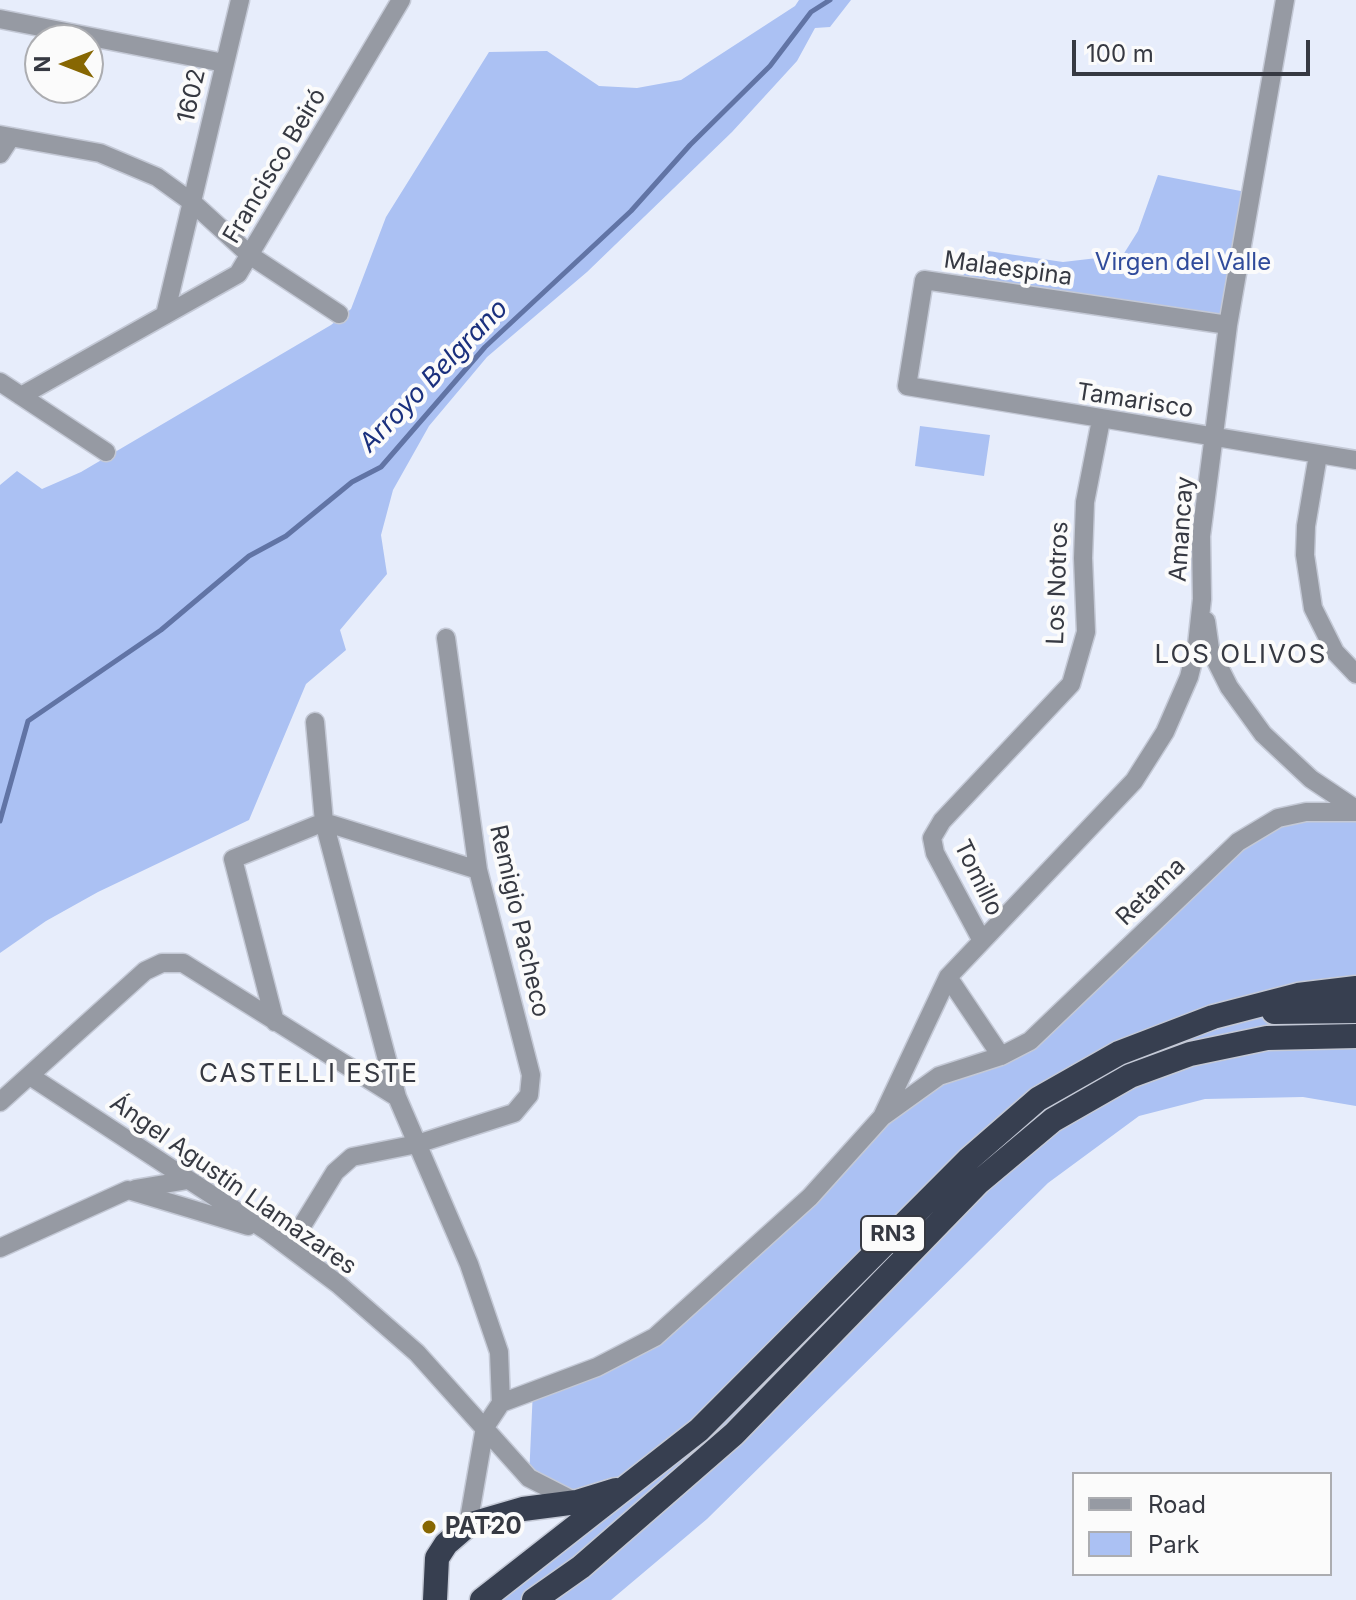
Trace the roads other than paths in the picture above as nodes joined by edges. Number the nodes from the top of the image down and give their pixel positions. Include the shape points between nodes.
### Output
1 (240, 0) edge
2 (389, 0) edge
3 (401, 0) edge
4 (1285, 0) edge
5 (0, 19) edge
6 (382, 33) junction
7 (224, 63) junction
8 (6, 136) edge
9 (0, 154) edge
10 (193, 203) junction
11 (251, 256) junction
12 (339, 314) dead end
13 (165, 315) junction
14 (1228, 325) junction
15 (0, 382) edge
16 (907, 386) joint
17 (21, 396) junction
18 (1101, 420) junction
19 (1214, 438) junction
20 (106, 452) dead end
21 (1318, 455) junction
22 (1356, 460) edge
23 (1202, 599) junction
24 (446, 638) dead end
25 (1356, 674) edge
26 (315, 722) dead end
27 (1356, 810) edge
28 (324, 822) junction
29 (932, 838) joint
30 (478, 870) junction
31 (981, 939) junction
32 (948, 977) junction
33 (1356, 988) edge
34 (1356, 1011) edge
35 (275, 1022) junction
36 (1180, 1030) junction
37 (1356, 1036) edge
38 (1267, 1038) junction
39 (1356, 1052) edge
40 (1001, 1056) junction
41 (30, 1076) junction
42 (397, 1097) junction
43 (0, 1102) edge
44 (882, 1117) junction
45 (417, 1144) junction
46 (188, 1180) junction
47 (128, 1190) junction
48 (270, 1233) junction
49 (289, 1247) junction
50 (0, 1248) edge
51 (501, 1403) junction
52 (485, 1427) junction
53 (637, 1481) junction
54 (577, 1502) junction
55 (468, 1525) junction
56 (435, 1600) edge
57 (482, 1600) edge
58 (534, 1600) edge

1 - 7 street, 1602
2 - 6 street, Francisco Beiró
3 - 6 street, Francisco Beiró
4 - 14 street, Amancay
5 - 7 street
6 - 11 street, Francisco Beiró
7 - 10 street, 1602
8 - 9 street
8 - 10 street via 125,161
10 - 11 street
10 - 13 street, 1602
11 - 12 street
11 - 13 street, Francisco Beiró via 238,274
13 - 17 street, Francisco Beiró
14 - 16 street, Malaespina via 924,280
14 - 19 street, Amancay
15 - 17 street
16 - 18 street, Tamarisco
17 - 20 street
18 - 19 street, Tamarisco
18 - 29 street, Los Notros via 1085,502 1086,632 1071,684
19 - 21 street, Tamarisco
19 - 23 street, Amancay via 1201,536
21 - 22 street, Tamarisco
21 - 25 street via 1305,555 1313,608 1335,652
23 - 27 street via 1210,649 1263,734 1311,779
23 - 31 street, Amancay via 1189,677 1151,758
24 - 30 street, Remigio Pacheco
26 - 28 street
27 - 40 street, Retama via 1278,818 1238,842 1030,1041
28 - 30 street
28 - 35 street via 233,859
28 - 42 street
29 - 31 street, Tomillo
30 - 45 street, Remigio Pacheco via 531,1075 529,1095 514,1113
31 - 32 street, Amancay
32 - 40 street
32 - 44 street, Amancay
33 - 36 highway via 1247,1006
34 - 36 highway, RN3 via 1256,1013
35 - 41 street via 183,963 162,963 145,971
35 - 42 street
36 - 53 highway, RN3 via 1094,1066 1019,1113 699,1430
37 - 38 highway, RN3
38 - 39 highway
38 - 58 highway, RN3 via 1190,1054 1130,1076 1026,1139 734,1434 581,1567
40 - 44 street, Retama via 939,1076
41 - 43 street
41 - 46 street, Ángel Agustín Llamazares
42 - 45 street
44 - 51 street via 810,1197 655,1337 597,1367
45 - 49 street via 352,1157 335,1172
45 - 51 street via 495,1338
46 - 47 street
46 - 48 street, Ángel Agustín Llamazares
47 - 48 street
47 - 50 street
48 - 49 street, Ángel Agustín Llamazares
49 - 52 street, Ángel Agustín Llamazares via 417,1353
51 - 52 street
52 - 54 street, Ángel Agustín Llamazares via 529,1478
52 - 55 street
53 - 54 highway
53 - 57 highway, RN3
54 - 55 highway via 523,1509
55 - 56 highway via 437,1558

